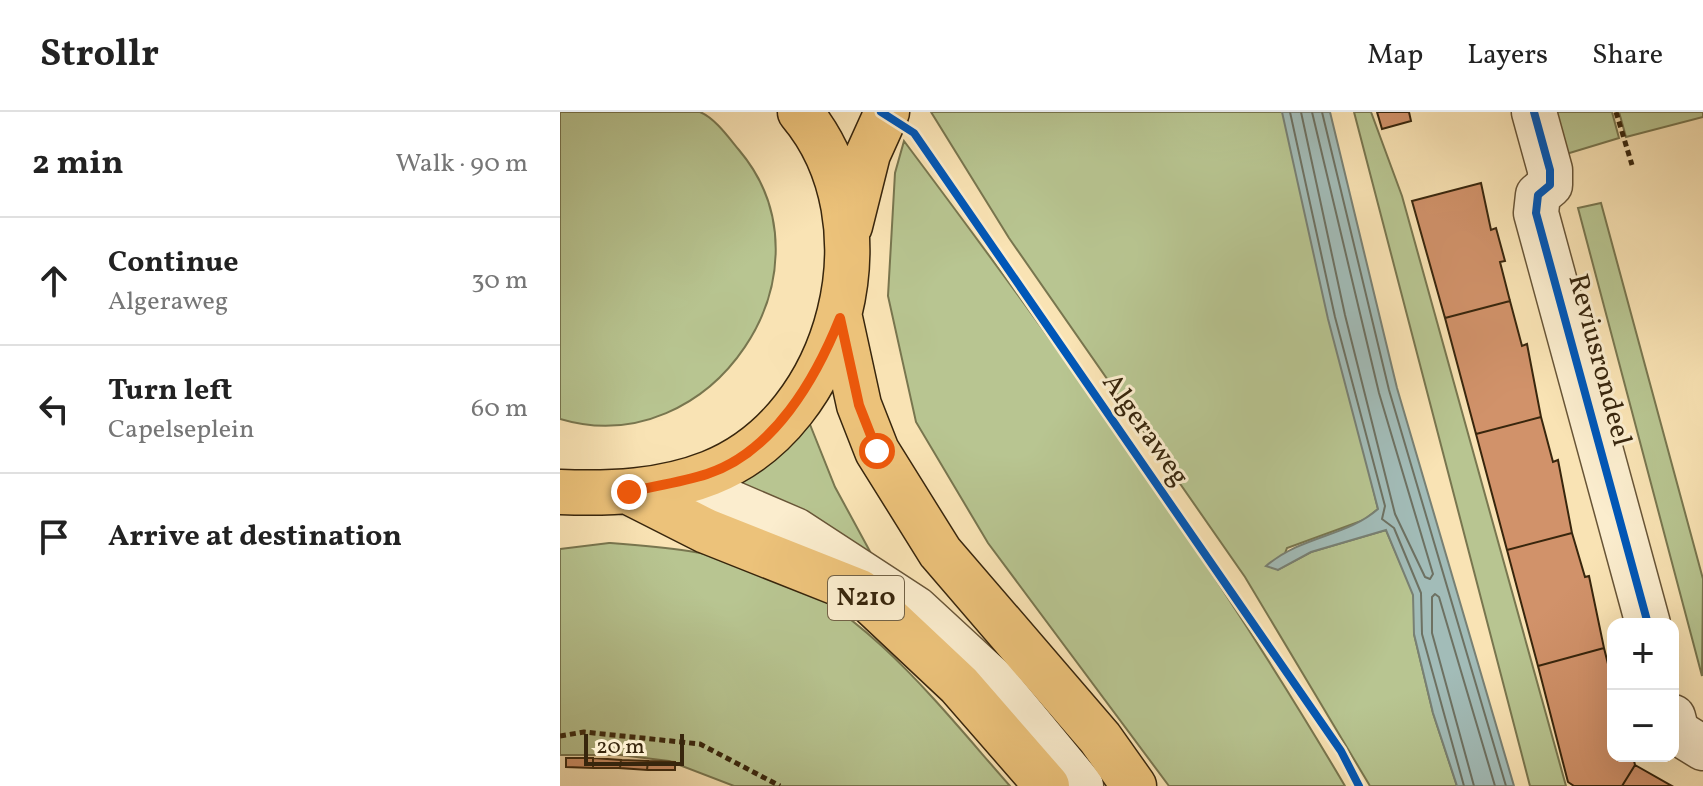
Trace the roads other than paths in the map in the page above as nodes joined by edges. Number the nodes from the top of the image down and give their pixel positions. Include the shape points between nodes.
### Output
1 (800, 112) edge
2 (887, 112) edge
3 (1534, 112) edge
4 (847, 237) junction
5 (840, 318) junction
6 (560, 492) edge
7 (629, 492) junction
8 (940, 552) junction
9 (1646, 618) edge
10 (994, 681) junction
11 (1679, 733) edge
12 (1703, 748) edge
13 (1047, 786) edge
14 (1081, 786) edge
15 (1134, 786) edge

1 - 4 main road, N210 via 826,154
2 - 4 main road via 868,154
3 - 9 street, Reviusrondeel via 1550,185 1538,195 1536,213
4 - 5 main road, N210
5 - 7 main road, N210 via 814,377 792,409 755,446 710,473
5 - 8 main road, N210 via 859,405 877,451
6 - 7 main road, N210
7 - 10 street, N210 via 718,497 795,530 916,609
7 - 13 main road, N210 via 706,531 860,592 959,685
8 - 10 street, N210
8 - 15 main road, N210 via 1100,738
10 - 14 street, N210
11 - 12 street

